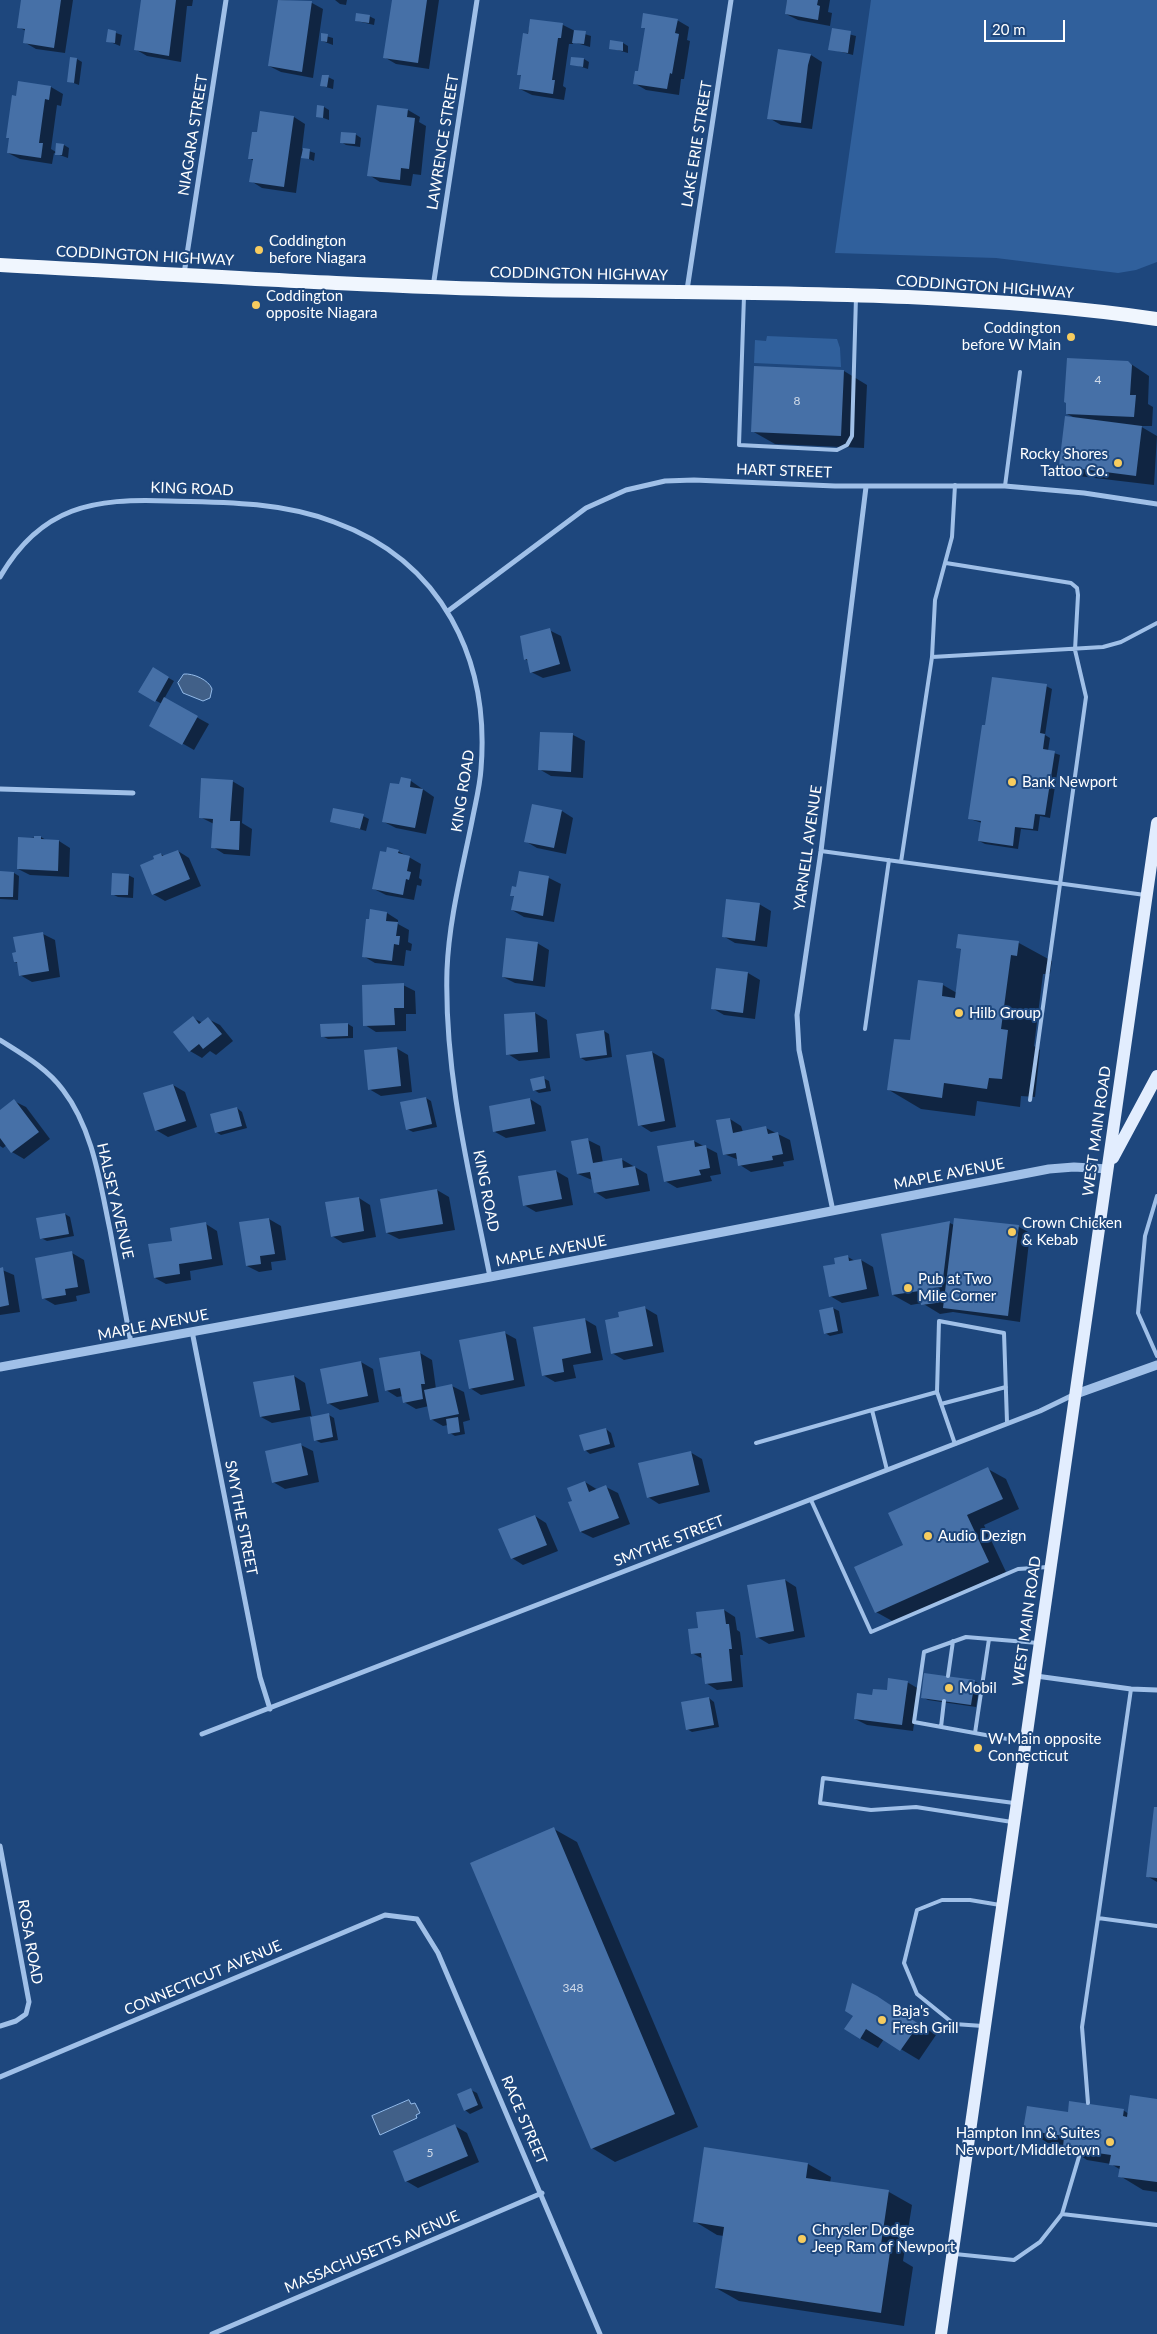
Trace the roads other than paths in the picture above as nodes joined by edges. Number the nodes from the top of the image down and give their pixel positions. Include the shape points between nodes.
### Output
1 (226, 0) edge
2 (477, 0) edge
3 (731, 0) edge
4 (0, 265) edge
5 (184, 274) junction
6 (433, 287) junction
7 (687, 293) junction
8 (744, 293) junction
9 (856, 295) junction
10 (1157, 319) edge
11 (1020, 372) dead end
12 (955, 485) junction
13 (866, 486) junction
14 (1004, 486) junction
15 (1157, 504) edge
16 (946, 563) junction
17 (0, 577) edge
18 (448, 611) junction
19 (1157, 623) edge
20 (1075, 650) junction
21 (932, 656) junction
22 (0, 789) edge
23 (132, 793) dead end
24 (1157, 823) edge
25 (821, 851) junction
26 (889, 860) junction
27 (901, 862) junction
28 (1060, 883) junction
29 (1152, 896) edge
30 (865, 1029) dead end
31 (0, 1040) edge
32 (1157, 1076) edge
33 (1030, 1100) dead end
34 (1108, 1169) junction
35 (1157, 1196) edge
36 (833, 1210) junction
37 (490, 1277) junction
38 (192, 1331) junction
39 (131, 1343) junction
40 (1157, 1356) edge
41 (1157, 1365) edge
42 (0, 1367) edge
43 (1006, 1386) junction
44 (938, 1392) junction
45 (1076, 1394) junction
46 (941, 1404) junction
47 (872, 1410) junction
48 (1007, 1422) junction
49 (756, 1443) dead end
50 (955, 1444) junction
51 (887, 1470) junction
52 (811, 1500) junction
53 (1051, 1567) junction
54 (989, 1639) junction
55 (953, 1641) junction
56 (1040, 1643) junction
57 (948, 1676) dead end
58 (1036, 1676) junction
59 (1131, 1689) junction
60 (1157, 1690) edge
61 (944, 1701) dead end
62 (270, 1709) junction
63 (941, 1727) junction
64 (975, 1733) junction
65 (202, 1734) dead end
66 (1026, 1742) junction
67 (1017, 1803) junction
68 (1014, 1822) junction
69 (0, 1846) edge
70 (1002, 1905) junction
71 (1098, 1918) junction
72 (417, 1919) joint
73 (1157, 1926) edge
74 (0, 2026) edge
75 (985, 2026) junction
76 (0, 2077) edge
77 (1088, 2103) dead end
78 (1081, 2150) dead end
79 (542, 2193) junction
80 (1062, 2214) junction
81 (1157, 2226) edge
82 (952, 2254) junction
83 (212, 2334) edge
84 (600, 2334) edge
85 (941, 2334) edge

1 - 5 street, NIAGARA STREET
2 - 6 street, LAWRENCE STREET
3 - 7 street, LAKE ERIE STREET
4 - 5 highway, CODDINGTON HIGHWAY
5 - 6 highway, CODDINGTON HIGHWAY
6 - 7 highway, CODDINGTON HIGHWAY
7 - 8 highway, CODDINGTON HIGHWAY
8 - 9 highway, CODDINGTON HIGHWAY
8 - 9 lane via 739,445 837,450 847,446 852,436
9 - 10 highway, CODDINGTON HIGHWAY via 985,301
11 - 14 lane
12 - 13 street, HART STREET
12 - 14 street, HART STREET
12 - 16 lane via 952,538
13 - 18 street, HART STREET via 694,480 626,490 579,513
13 - 25 street, YARNELL AVENUE
14 - 15 street, HART STREET
16 - 20 lane via 1071,583 1077,588 1078,595
16 - 21 lane via 935,600
17 - 18 street, KING ROAD via 25,542 50,522 76,509 124,499 220,502 302,512 355,530 397,557 426,584
18 - 37 street, KING ROAD via 468,655 483,715 481,773 450,936 447,1027 454,1099
19 - 20 lane via 1112,645
20 - 21 lane
20 - 28 lane via 1086,697
21 - 27 lane
22 - 23 street
24 - 29 main road, WEST MAIN ROAD
25 - 26 lane
25 - 36 street, YARNELL AVENUE via 797,1015 797,1039
26 - 27 lane
26 - 30 lane
27 - 28 lane
28 - 29 lane
28 - 33 lane
29 - 34 main road, WEST MAIN ROAD
31 - 39 street, HALSEY AVENUE via 21,1053 64,1090 83,1127 99,1176
32 - 34 main road
34 - 36 street, MAPLE AVENUE via 1049,1169
34 - 45 main road, WEST MAIN ROAD
35 - 40 lane via 1146,1236 1138,1313
36 - 37 street, MAPLE AVENUE
37 - 38 street, MAPLE AVENUE
38 - 39 street, MAPLE AVENUE
38 - 62 street, SMYTHE STREET via 258,1668
39 - 42 street, MAPLE AVENUE
41 - 45 street
43 - 44 lane via 1004,1333 939,1321
43 - 46 lane
43 - 48 lane
44 - 46 lane
44 - 47 lane
45 - 48 street, SMYTHE STREET
45 - 53 main road, WEST MAIN ROAD
46 - 50 lane
47 - 49 lane
47 - 51 lane
48 - 50 street, SMYTHE STREET
50 - 51 street, SMYTHE STREET
51 - 52 street, SMYTHE STREET
52 - 53 lane via 871,1632 1018,1568
52 - 62 street, SMYTHE STREET
53 - 56 main road, WEST MAIN ROAD
54 - 55 lane via 966,1637
54 - 56 lane
54 - 64 lane
55 - 57 lane
55 - 63 lane via 924,1652 921,1670 914,1722
56 - 58 main road, WEST MAIN ROAD
58 - 59 street
58 - 66 main road, WEST MAIN ROAD
59 - 60 street
59 - 71 lane
61 - 63 lane
62 - 65 street, SMYTHE STREET
63 - 64 lane
64 - 66 lane
66 - 67 main road, WEST MAIN ROAD
67 - 68 main road, WEST MAIN ROAD
67 - 68 lane via 822,1778 820,1804 871,1810 916,1808
68 - 70 main road, WEST MAIN ROAD
69 - 74 street, ROSA ROAD via 29,2002 26,2014
70 - 75 main road, WEST MAIN ROAD
70 - 75 lane via 942,1900 917,1910 904,1962 916,1994 931,2006 954,2024
71 - 73 lane
71 - 77 lane via 1082,2027
72 - 76 street, CONNECTICUT AVENUE via 385,1914
72 - 79 street, RACE STREET via 438,1953
75 - 82 main road, WEST MAIN ROAD
78 - 80 lane
79 - 83 street, MASSACHUSETTS AVENUE
79 - 84 street, RACE STREET
80 - 81 lane
80 - 82 lane via 1040,2242 1014,2260
82 - 85 main road, WEST MAIN ROAD

